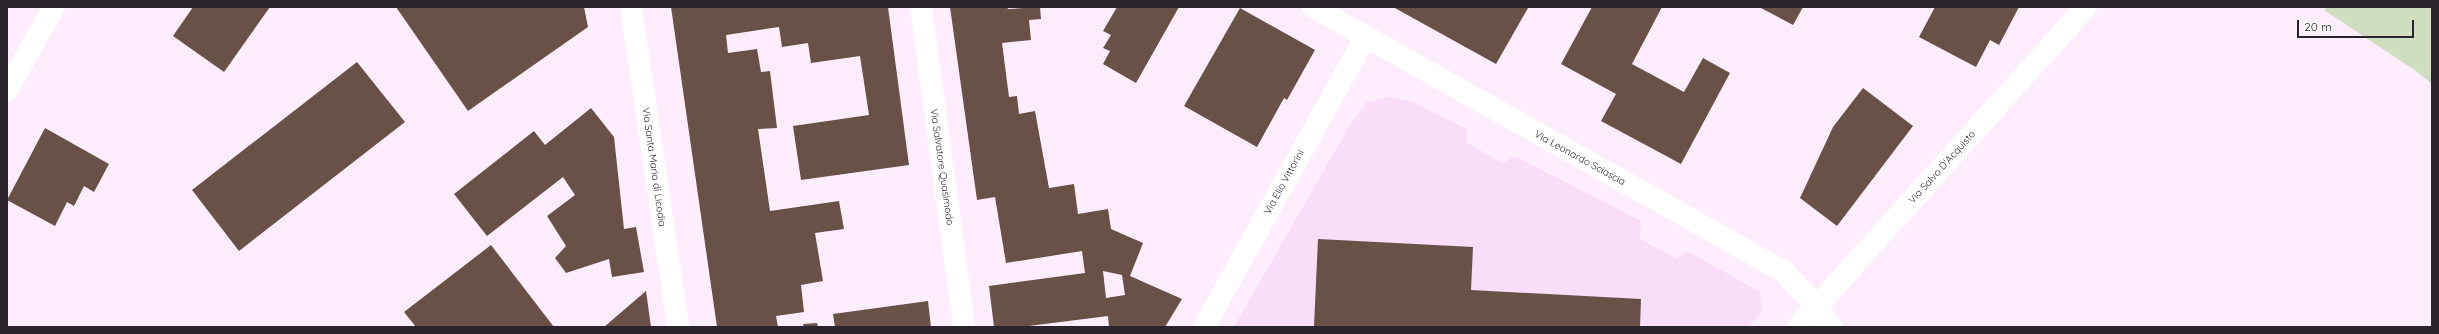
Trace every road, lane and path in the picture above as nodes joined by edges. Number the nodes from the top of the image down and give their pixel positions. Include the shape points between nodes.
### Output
1 (54, 7) edge
2 (631, 7) edge
3 (921, 7) edge
4 (1313, 7) edge
5 (2086, 7) edge
6 (1365, 38) junction
7 (7, 90) edge
8 (1816, 306) junction
9 (678, 327) edge
10 (964, 327) edge
11 (1204, 327) edge
12 (1798, 327) edge
13 (1831, 327) edge

1 - 7 street
2 - 9 street, Via Santa Maria di Licodia
3 - 10 street, Via Salvatore Quasimodo
4 - 6 street, Via Leonardo Sciascia
5 - 8 street, Via Salvo D'Acquisto
6 - 8 street, Via Leonardo Sciascia via 1783,271
6 - 11 street, Via Elio Vittorini
8 - 12 street, Via Salvo D'Acquisto
8 - 13 street, Via Leonardo Sciascia

